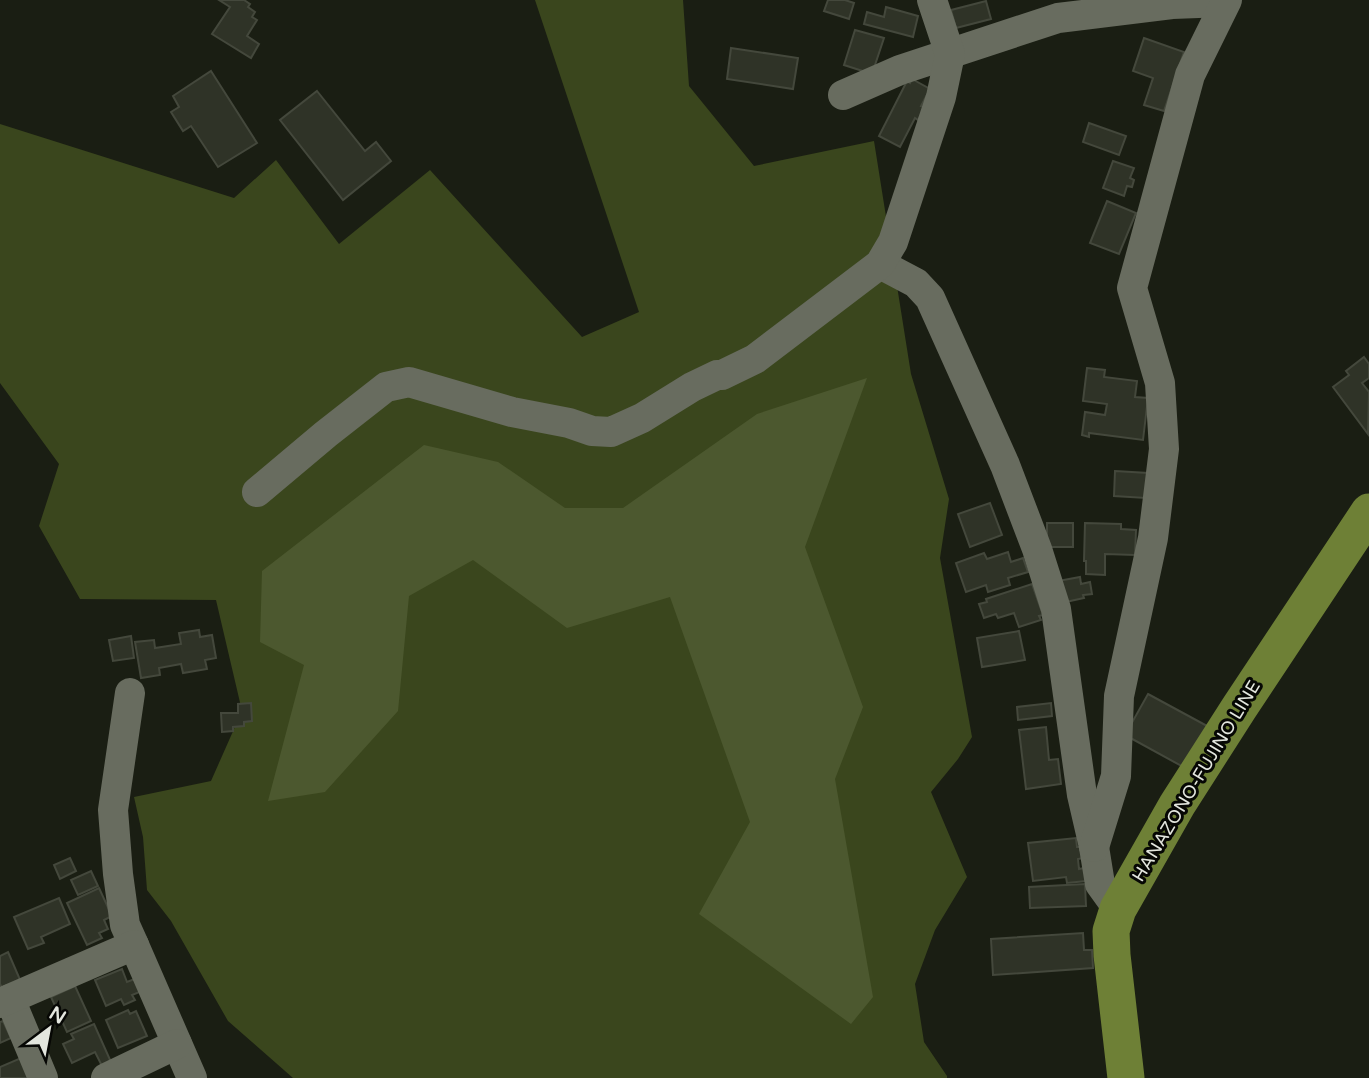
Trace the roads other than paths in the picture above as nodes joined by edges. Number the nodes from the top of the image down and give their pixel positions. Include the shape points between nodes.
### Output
1 (932, 0) edge
2 (1226, 1) edge
3 (950, 54) junction
4 (843, 95) dead end
5 (880, 264) junction
6 (257, 492) dead end
7 (1369, 512) edge
8 (130, 693) dead end
9 (1094, 848) junction
10 (1118, 909) junction
11 (134, 945) junction
12 (5, 1001) edge
13 (177, 1044) junction
14 (43, 1078) edge
15 (106, 1078) edge
16 (191, 1078) edge
17 (1126, 1078) edge

1 - 3 street
2 - 3 street via 1058,18
2 - 9 street via 1190,75 1132,288 1160,383 1164,449 1153,538 1119,696 1116,776
3 - 4 street
3 - 5 street via 941,97 893,243
5 - 6 street via 755,359 692,387 611,432 512,412 410,382 386,387
5 - 9 street via 916,283 930,298 1005,465 1037,549 1056,609 1082,795
7 - 10 main road, HANAZONO-FUJINO LINE via 1238,708
8 - 11 street via 113,810 125,925
9 - 10 street via 1100,884
10 - 17 main road, HANAZONO-FUJINO LINE via 1111,931 1112,955
11 - 12 street
11 - 13 street
12 - 14 street
13 - 15 street
13 - 16 street

